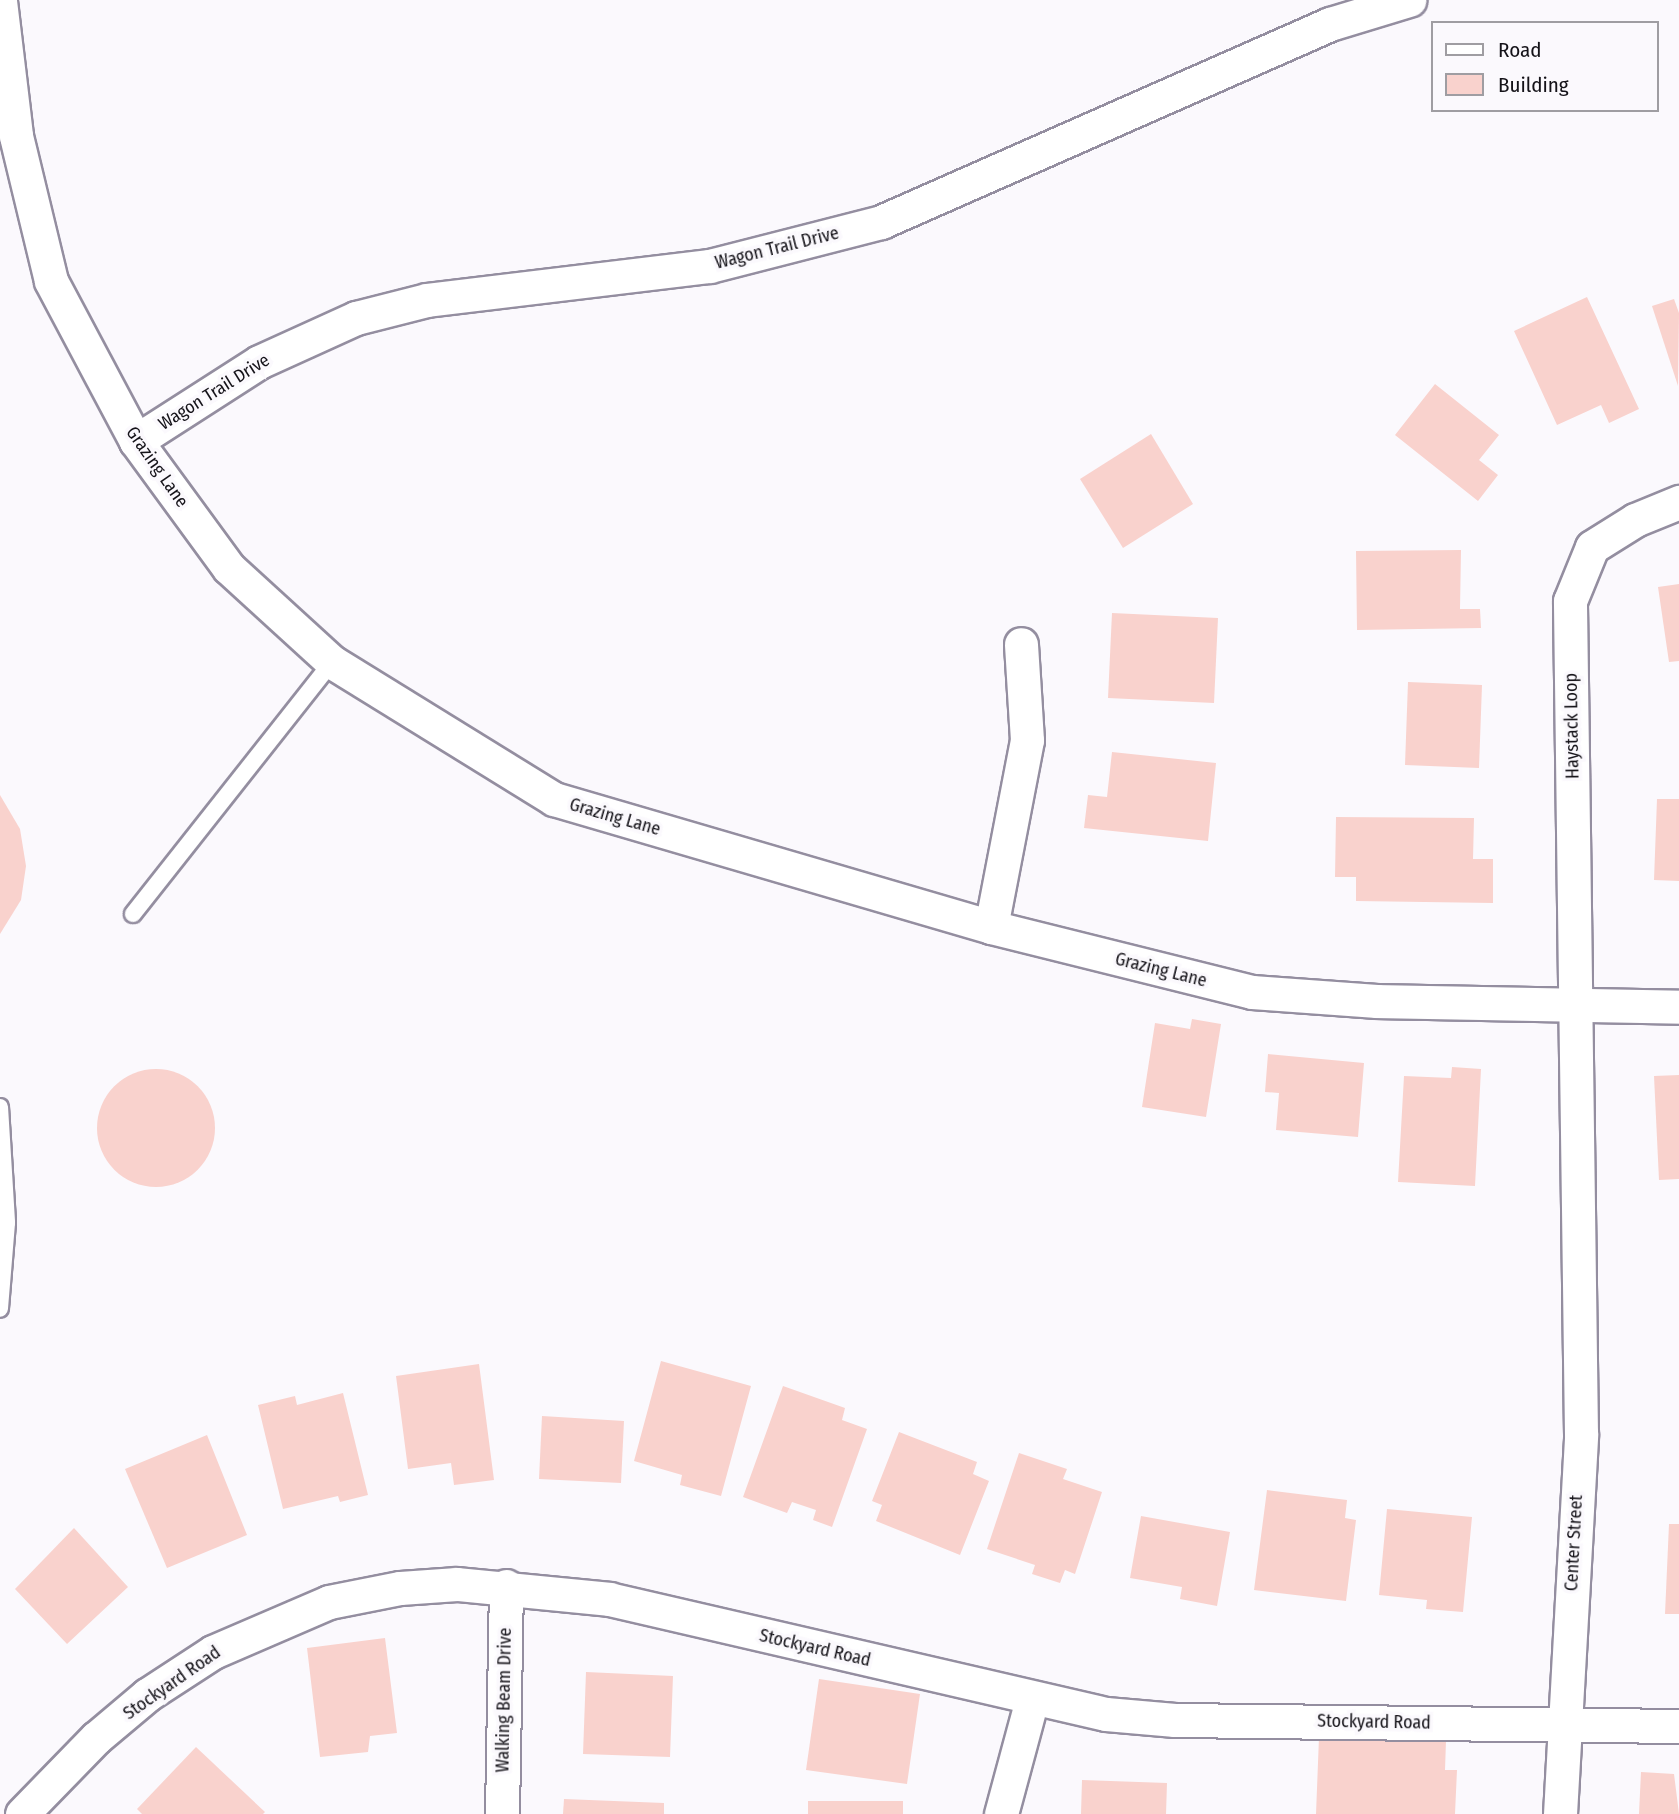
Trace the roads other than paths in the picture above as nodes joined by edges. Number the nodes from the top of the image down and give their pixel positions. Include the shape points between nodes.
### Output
1 (1409, 0) edge
2 (0, 1) edge
3 (136, 441) junction
4 (1679, 502) edge
5 (1021, 644) dead end
6 (332, 662) junction
7 (132, 914) dead end
8 (991, 927) junction
9 (1576, 1007) junction
10 (1679, 1007) edge
11 (0, 1107) edge
12 (1578, 1272) joint
13 (0, 1309) edge
14 (506, 1586) junction
15 (1032, 1699) junction
16 (1564, 1724) junction
17 (1679, 1726) edge
18 (22, 1814) edge
19 (502, 1814) edge
20 (1001, 1814) edge
21 (1560, 1814) edge

1 - 3 street, Wagon Trail Drive via 1330,24 881,222 710,266 427,300 356,318 259,362
2 - 3 street, Grazing Lane via 16,136 51,281
3 - 6 street, Grazing Lane via 229,568
4 - 9 street, Haystack Loop via 1635,520 1592,547 1570,601
5 - 8 street via 1027,740
6 - 7 lane
6 - 8 street, Grazing Lane via 554,799
8 - 9 street, Grazing Lane via 1252,992
9 - 10 street, Grazing Lane
9 - 12 street, Haystack Loop
11 - 13 lane via 7,1223
12 - 16 street, Center Street via 1581,1433
14 - 15 street, Stockyard Road via 609,1599
14 - 18 street, Stockyard Road via 400,1588 329,1602 213,1651 147,1695 96,1738
14 - 19 street, Walking Beam Drive
15 - 16 street, Stockyard Road via 1106,1714 1175,1720
15 - 20 street
16 - 17 street, Stockyard Road
16 - 21 street, Center Street

